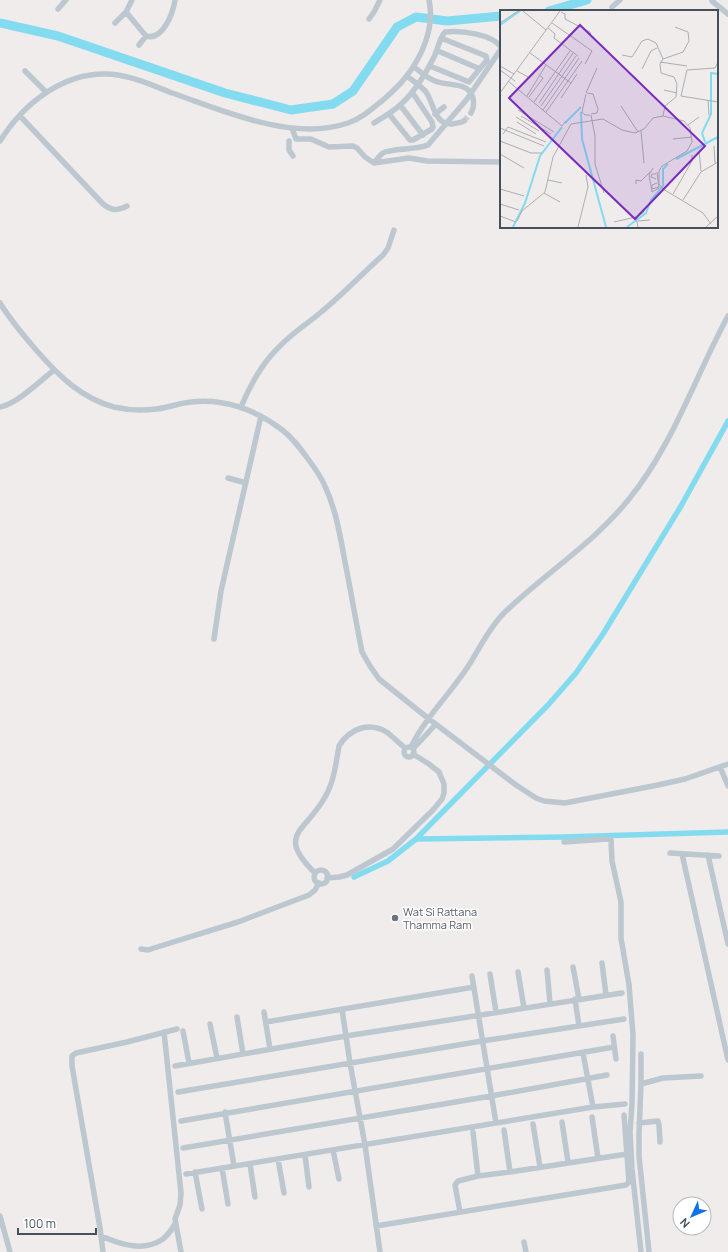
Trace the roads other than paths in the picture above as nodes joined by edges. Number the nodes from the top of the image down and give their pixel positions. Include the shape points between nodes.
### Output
1 (66, 0) edge
2 (132, 0) edge
3 (175, 0) edge
4 (380, 0) edge
5 (620, 0) edge
6 (711, 0) edge
7 (429, 3) edge
8 (612, 7) dead end
9 (58, 9) dead end
10 (126, 12) junction
11 (728, 14) edge
12 (369, 19) dead end
13 (115, 23) dead end
14 (146, 36) junction
15 (441, 38) junction
16 (139, 45) dead end
17 (500, 46) edge
18 (500, 50) edge
19 (438, 51) junction
20 (430, 66) junction
21 (414, 67) junction
22 (480, 69) junction
23 (25, 71) dead end
24 (425, 75) junction
25 (407, 76) junction
26 (418, 85) junction
27 (46, 92) junction
28 (412, 92) junction
29 (400, 105) junction
30 (444, 107) dead end
31 (471, 113) tunnel mouth
32 (389, 114) junction
33 (435, 114) junction
34 (20, 116) junction
35 (464, 121) tunnel mouth
36 (374, 123) dead end
37 (292, 128) junction
38 (422, 135) junction
39 (0, 141) edge
40 (289, 141) dead end
41 (293, 156) dead end
42 (374, 162) junction
43 (500, 162) edge
44 (127, 206) dead end
45 (394, 230) dead end
46 (0, 303) edge
47 (728, 316) edge
48 (54, 370) junction
49 (0, 407) edge
50 (241, 407) junction
51 (261, 416) junction
52 (228, 478) dead end
53 (246, 483) junction
54 (214, 639) dead end
55 (429, 719) junction
56 (436, 724) junction
57 (421, 736) junction
58 (410, 750) junction
59 (728, 764) edge
60 (720, 767) junction
61 (728, 786) edge
62 (564, 842) dead end
63 (670, 853) dead end
64 (682, 854) junction
65 (708, 855) junction
66 (719, 856) dead end
67 (315, 873) junction
68 (327, 878) junction
69 (319, 883) junction
70 (728, 944) edge
71 (141, 949) dead end
72 (602, 962) dead end
73 (573, 967) dead end
74 (547, 970) dead end
75 (518, 972) dead end
76 (490, 974) dead end
77 (472, 976) dead end
78 (474, 987) junction
79 (622, 993) dead end
80 (606, 994) junction
81 (577, 999) junction
82 (550, 1003) junction
83 (524, 1008) junction
84 (342, 1009) junction
85 (264, 1012) dead end
86 (496, 1012) junction
87 (478, 1015) junction
88 (237, 1017) dead end
89 (624, 1020) dead end
90 (266, 1022) junction
91 (210, 1024) dead end
92 (579, 1026) junction
93 (728, 1027) edge
94 (721, 1029) junction
95 (164, 1032) junction
96 (346, 1036) junction
97 (613, 1036) dead end
98 (482, 1041) junction
99 (614, 1047) junction
100 (270, 1049) junction
101 (583, 1053) junction
102 (243, 1054) junction
103 (641, 1054) dead end
104 (217, 1058) junction
105 (616, 1060) dead end
106 (728, 1060) edge
107 (189, 1063) junction
108 (350, 1063) junction
109 (175, 1066) dead end
110 (487, 1069) junction
111 (607, 1075) dead end
112 (701, 1076) dead end
113 (587, 1079) junction
114 (641, 1084) junction
115 (356, 1091) junction
116 (178, 1092) dead end
117 (492, 1096) junction
118 (625, 1104) dead end
119 (593, 1107) junction
120 (224, 1112) junction
121 (624, 1115) dead end
122 (592, 1117) dead end
123 (360, 1118) junction
124 (181, 1120) dead end
125 (562, 1122) dead end
126 (496, 1123) junction
127 (639, 1123) junction
128 (533, 1124) dead end
129 (504, 1130) dead end
130 (473, 1132) dead end
131 (230, 1140) junction
132 (660, 1142) dead end
133 (365, 1145) junction
134 (183, 1148) dead end
135 (333, 1150) junction
136 (627, 1154) junction
137 (305, 1155) junction
138 (598, 1158) junction
139 (278, 1159) junction
140 (568, 1162) junction
141 (250, 1164) junction
142 (234, 1166) junction
143 (540, 1167) junction
144 (222, 1168) junction
145 (195, 1172) junction
146 (510, 1172) junction
147 (186, 1174) dead end
148 (478, 1176) junction
149 (339, 1179) dead end
150 (309, 1187) dead end
151 (284, 1193) dead end
152 (255, 1197) dead end
153 (228, 1204) dead end
154 (202, 1209) dead end
155 (460, 1212) junction
156 (0, 1216) edge
157 (175, 1224) junction
158 (376, 1226) junction
159 (102, 1236) junction
160 (524, 1242) dead end
161 (10, 1252) edge
162 (103, 1252) edge
163 (181, 1252) edge
164 (380, 1252) edge
165 (526, 1252) edge
166 (641, 1252) edge
167 (649, 1252) edge

1 - 9 street
2 - 10 street
3 - 14 street via 172,12 162,30 153,36
4 - 12 street
5 - 8 street
6 - 11 street
7 - 21 street via 430,23 422,51
10 - 13 street
10 - 14 street
14 - 16 street
15 - 17 street via 445,32 468,32 497,42
15 - 19 street
15 - 22 street via 486,56 487,60
18 - 42 street via 467,99 428,145 386,152
19 - 20 street
19 - 22 street
20 - 22 street via 469,82
20 - 24 street
21 - 24 street
21 - 25 street
23 - 27 street
24 - 26 street
24 - 31 street via 438,82 466,88 472,94 474,103
25 - 26 street
25 - 37 street via 375,107 348,123 310,129
26 - 28 street
26 - 33 street via 425,91
27 - 34 street
27 - 37 street via 68,80 84,76 117,75 230,114
28 - 29 street
28 - 38 street via 434,125
29 - 32 street
29 - 38 street
30 - 33 street
32 - 36 street
32 - 38 street via 408,140
33 - 35 street via 441,121 449,124
34 - 39 street via 7,129
34 - 44 street via 109,209 116,210
37 - 42 street via 296,139 311,138 329,147 353,146
40 - 41 street via 289,150
42 - 43 street via 408,158 427,161
45 - 50 street via 383,255 321,313 280,345 256,376
46 - 48 street via 11,321
47 - 55 street via 663,449 644,479 594,536 496,622 467,668
48 - 49 street via 20,397
48 - 50 street via 82,394 115,407 155,410 205,401
50 - 51 street
51 - 53 street
51 - 55 street via 282,430 296,444 326,489 334,508 362,652 379,679
52 - 53 street
53 - 54 street via 221,591
55 - 56 street
55 - 57 street
56 - 57 street
56 - 60 street via 516,785 536,798 559,804 658,785
57 - 58 street
58 - 67 street via 388,733 368,726 358,728 342,742 326,796 296,835 298,854
58 - 68 street via 435,768 442,778 444,793 438,805 393,849 347,875
59 - 60 street
60 - 61 street
62 - 166 street via 611,840 633,1035 630,1132
63 - 64 street
64 - 65 street
64 - 94 street
65 - 66 street
65 - 70 street
67 - 68 street via 323,870
67 - 69 street via 315,880
68 - 69 street via 325,882
69 - 71 street via 316,890 309,895 238,922 148,950
72 - 80 street
73 - 81 street
74 - 82 street
75 - 83 street
76 - 86 street
77 - 78 street
78 - 84 street
78 - 87 street
79 - 80 street
80 - 81 street
81 - 82 street
81 - 92 street
82 - 83 street
83 - 86 street
84 - 90 street
84 - 96 street
85 - 90 street
86 - 87 street
87 - 96 street
87 - 98 street
88 - 102 street
89 - 92 street
90 - 100 street
91 - 104 street
92 - 98 street
93 - 94 street
94 - 106 street
95 - 107 street via 180,1030
95 - 157 street via 181,1193
95 - 159 street via 72,1056
96 - 100 street
96 - 108 street
97 - 99 street
98 - 108 street
98 - 110 street
99 - 101 street
99 - 105 street
100 - 102 street
101 - 110 street
101 - 113 street
102 - 104 street
103 - 114 street
104 - 107 street
107 - 109 street
108 - 115 street
108 - 116 street
110 - 115 street
110 - 117 street
111 - 113 street
112 - 114 street via 663,1078
113 - 117 street
113 - 119 street
114 - 127 street
115 - 120 street
115 - 123 street
117 - 123 street
117 - 126 street
118 - 119 street
119 - 126 street
120 - 124 street
120 - 131 street
121 - 136 street
122 - 138 street
123 - 131 street
123 - 133 street
125 - 140 street
126 - 133 street
127 - 132 street via 658,1121
127 - 167 street via 640,1162
128 - 143 street
129 - 146 street
130 - 148 street
131 - 134 street
131 - 142 street
133 - 135 street
133 - 158 street
135 - 137 street
135 - 149 street
136 - 138 street
136 - 155 street via 629,1182 626,1185
137 - 139 street
137 - 150 street
138 - 140 street
139 - 141 street
139 - 151 street
140 - 143 street
141 - 142 street
141 - 152 street
142 - 144 street
143 - 146 street
144 - 145 street
144 - 153 street
145 - 147 street
145 - 154 street
146 - 148 street
148 - 155 street via 456,1183
155 - 158 street
156 - 161 street
157 - 159 street via 164,1238 144,1248 125,1245
157 - 163 street
158 - 164 street
159 - 162 street
160 - 165 street

